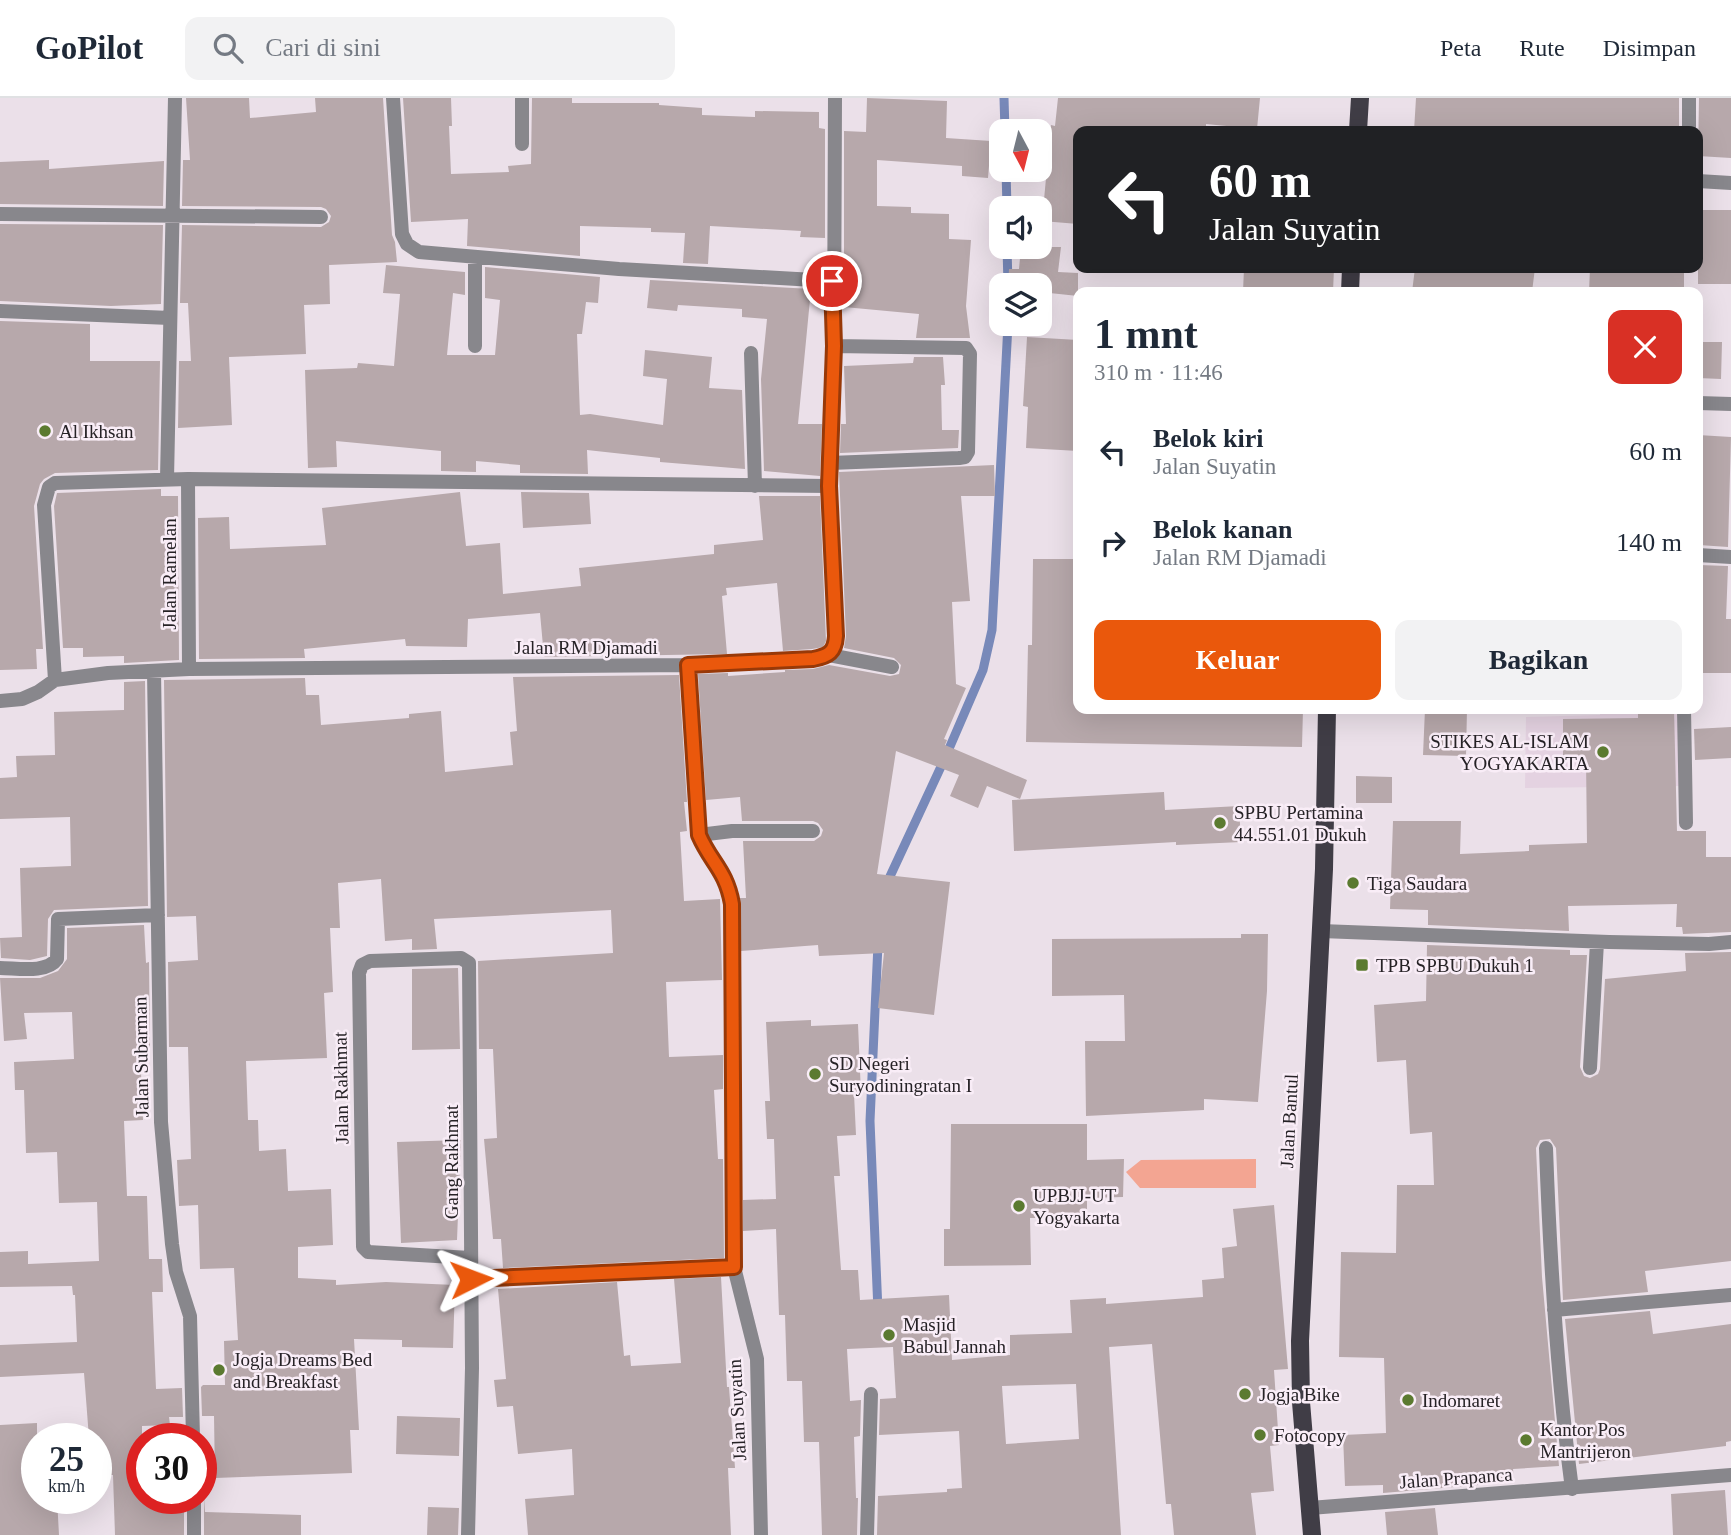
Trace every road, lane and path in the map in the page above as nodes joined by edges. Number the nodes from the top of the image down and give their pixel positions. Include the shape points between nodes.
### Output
1 (175, 98) edge
2 (393, 98) edge
3 (522, 98) edge
4 (835, 98) edge
5 (1360, 98) edge
6 (1689, 98) edge
7 (1358, 126) edge
8 (1689, 126) edge
9 (522, 144) dead end
10 (1703, 181) edge
11 (1731, 183) edge
12 (0, 214) edge
13 (174, 215) junction
14 (321, 217) dead end
15 (475, 258) junction
16 (832, 281) junction
17 (0, 311) edge
18 (170, 318) junction
19 (475, 346) dead end
20 (834, 346) junction
21 (751, 353) dead end
22 (1703, 403) edge
23 (1731, 404) edge
24 (830, 463) junction
25 (167, 479) junction
26 (188, 479) junction
27 (755, 486) junction
28 (829, 486) junction
29 (1703, 555) edge
30 (1731, 557) edge
31 (829, 655) junction
32 (688, 665) junction
33 (891, 667) dead end
34 (189, 669) junction
35 (153, 671) junction
36 (55, 680) junction
37 (0, 701) edge
38 (1327, 714) edge
39 (1684, 714) edge
40 (1686, 823) dead end
41 (813, 831) dead end
42 (699, 835) junction
43 (158, 915) junction
44 (1321, 931) junction
45 (1597, 942) junction
46 (1731, 942) edge
47 (0, 968) edge
48 (471, 999) joint
49 (1590, 1068) dead end
50 (1546, 1148) dead end
51 (470, 1258) junction
52 (734, 1267) junction
53 (471, 1279) junction
54 (1731, 1295) edge
55 (1554, 1310) junction
56 (871, 1394) dead end
57 (193, 1423) edge
58 (1731, 1475) edge
59 (1572, 1489) junction
60 (1310, 1508) junction
61 (194, 1514) edge
62 (194, 1535) edge
63 (468, 1535) edge
64 (761, 1535) edge
65 (867, 1535) edge
66 (1312, 1535) edge

1 - 13 street
2 - 15 street via 402,234 407,244 419,253
3 - 9 street
4 - 16 street
5 - 7 main road
6 - 8 street
10 - 11 street
12 - 13 street
13 - 14 street
13 - 18 street
15 - 16 street
15 - 19 street
16 - 20 street
17 - 18 street
18 - 25 street
20 - 24 street
20 - 24 street via 966,348 970,354 968,452 959,458
21 - 27 street
22 - 23 street
24 - 28 street
25 - 26 street
25 - 36 street via 64,482 48,487 45,522
26 - 27 street
26 - 34 street, Jalan Ramelan
27 - 28 street
28 - 31 street via 836,636
29 - 30 street
31 - 32 street, Jalan RM Djamadi
31 - 33 street, Jalan RM Djamadi
32 - 34 street, Jalan RM Djamadi
32 - 42 street, Jalan Suyatin
34 - 35 street, Jalan RM Djamadi
35 - 36 street, Jalan RM Djamadi
35 - 43 street, Jalan Subarman
36 - 37 street, Jalan RM Djamadi via 22,699
38 - 44 main road, Jalan Bantul
39 - 40 street
41 - 42 street
42 - 52 street, Jalan Suyatin via 724,875 732,904
43 - 47 street via 58,919 55,963 45,968
43 - 57 street, Jalan Subarman via 161,1122 173,1253 190,1316
44 - 45 street
44 - 60 main road, Jalan Bantul via 1300,1341
45 - 46 street
45 - 49 street
48 - 51 street, Gang Rakhmat
48 - 51 street, Jalan Rakhmat via 469,963 461,958 370,961 359,972 363,1247 368,1252
50 - 55 street
51 - 53 street, Gang Rakhmat
52 - 53 street
52 - 64 street, Jalan Suyatin via 757,1359
53 - 63 street, Gang Rakhmat
54 - 55 street
55 - 59 street
56 - 65 street
58 - 59 street, Jalan Prapanca
59 - 60 street, Jalan Prapanca
60 - 66 main road, Jalan Bantul
61 - 62 street

